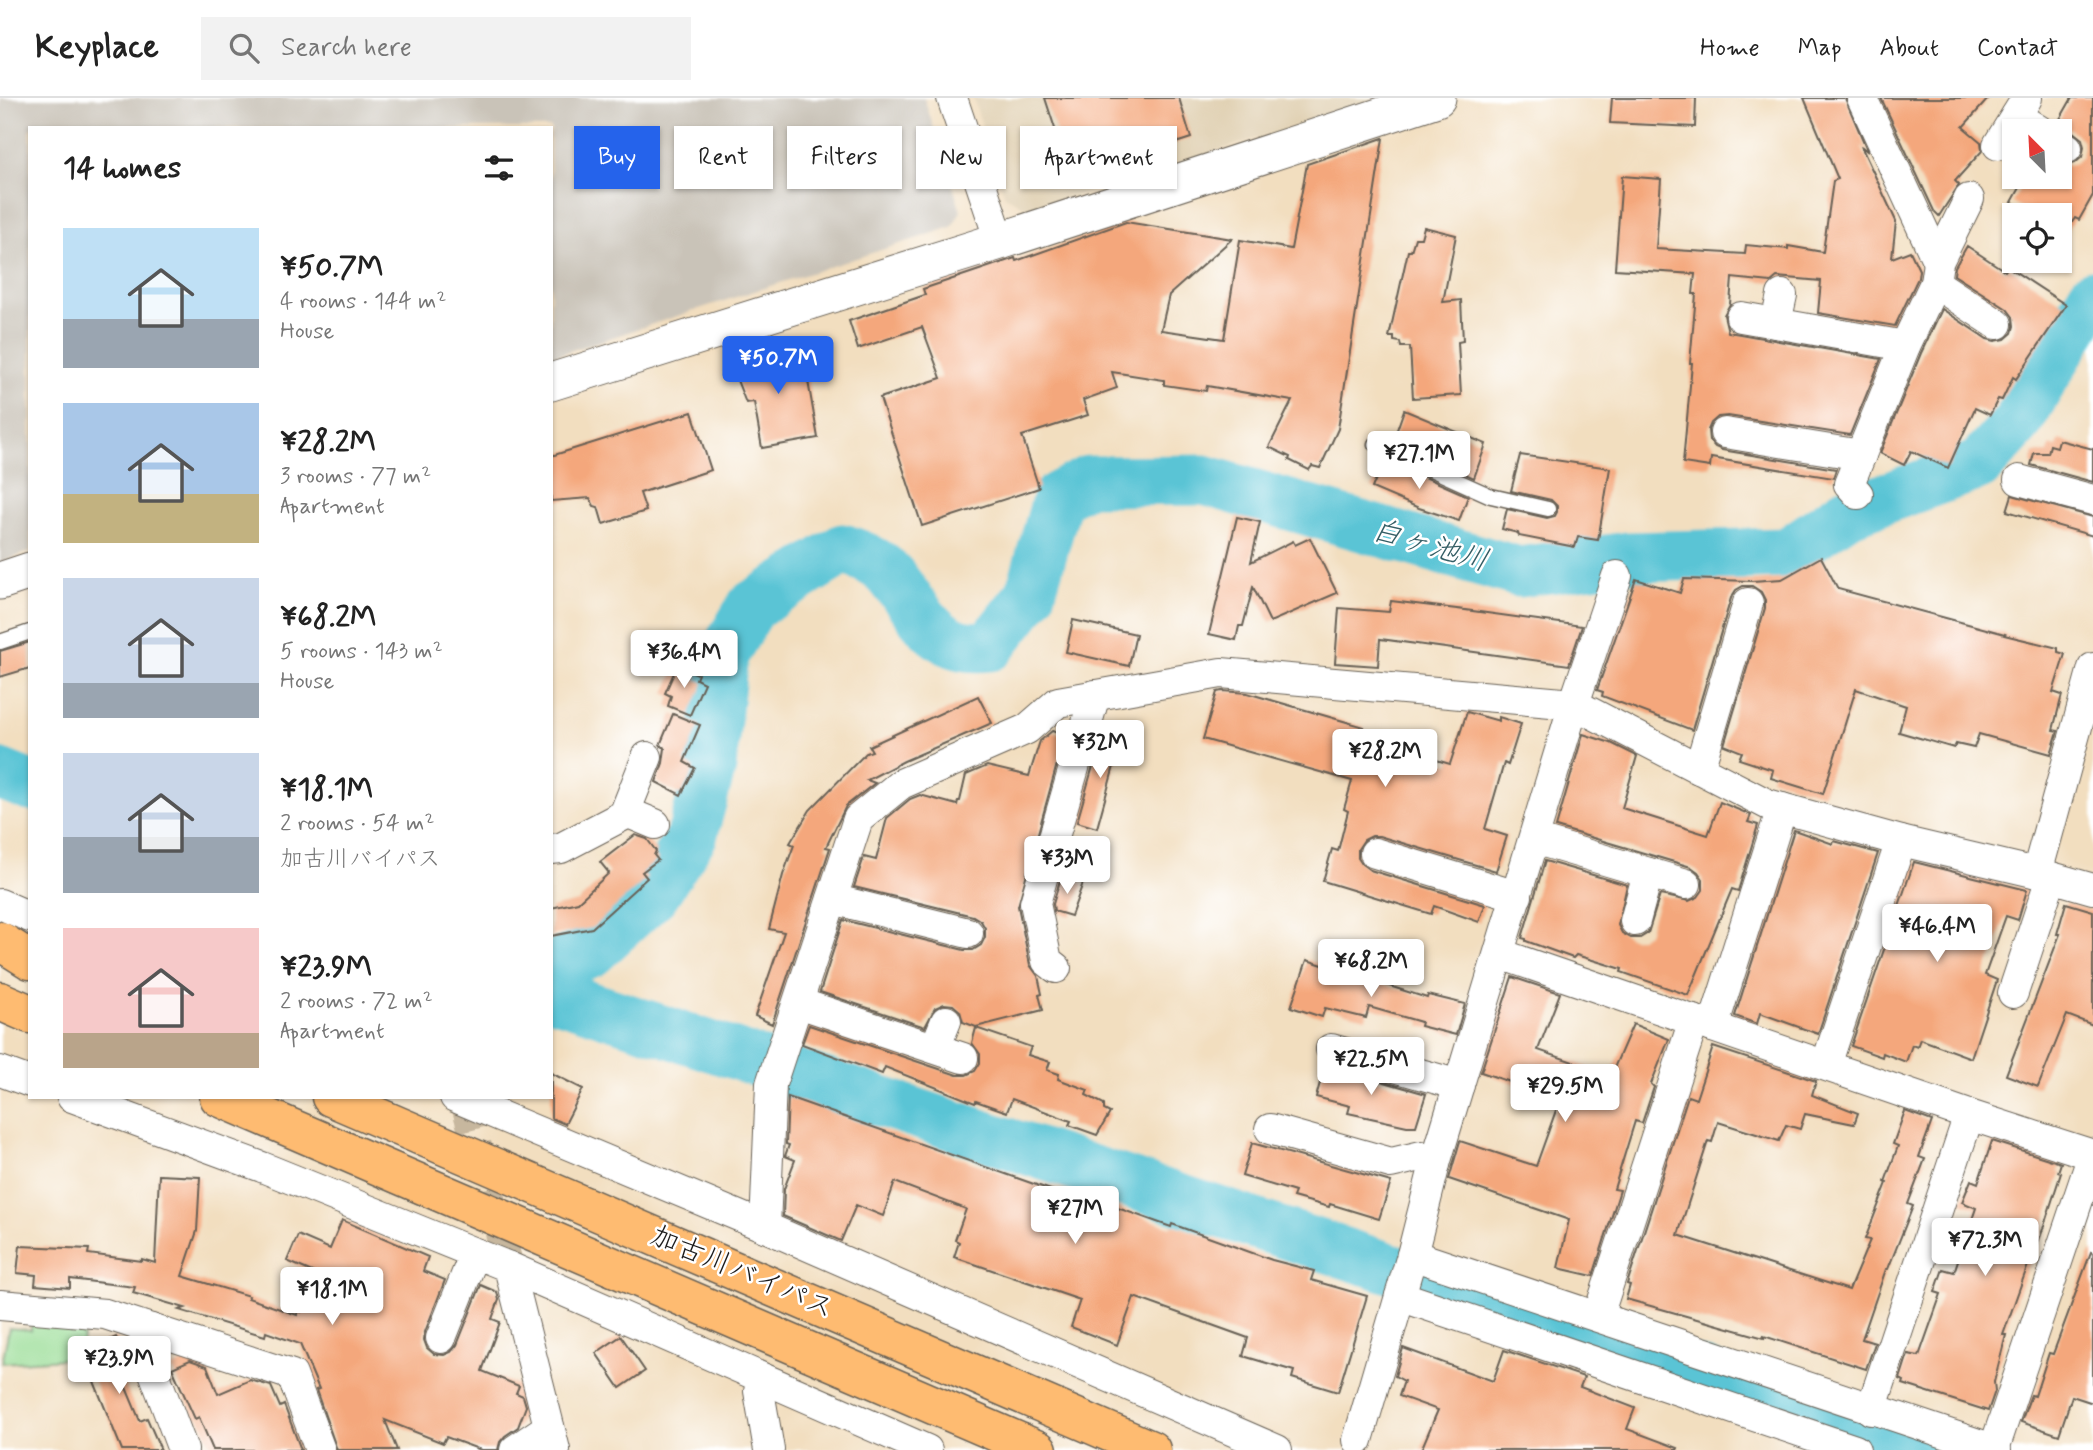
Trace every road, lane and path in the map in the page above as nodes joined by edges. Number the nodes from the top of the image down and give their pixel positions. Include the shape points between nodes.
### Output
1 (952, 98) edge
2 (1437, 98) edge
3 (1862, 98) edge
4 (2028, 115) edge
5 (1998, 145) dead end
6 (1969, 199) dead end
7 (1000, 241) junction
8 (1936, 273) junction
9 (1741, 317) dead end
10 (1997, 324) dead end
11 (1905, 346) junction
12 (553, 381) edge
13 (1725, 433) dead end
14 (1375, 444) dead end
15 (1861, 455) junction
16 (2019, 480) dead end
17 (1858, 494) dead end
18 (2093, 500) edge
19 (1548, 509) dead end
20 (28, 572) edge
21 (1617, 576) dead end
22 (0, 581) edge
23 (1748, 603) dead end
24 (28, 633) edge
25 (0, 642) edge
26 (2093, 668) edge
27 (1094, 695) junction
28 (1574, 704) junction
29 (647, 757) dead end
30 (1699, 769) junction
31 (1782, 808) junction
32 (626, 812) junction
33 (655, 824) dead end
34 (1534, 839) junction
35 (1901, 842) junction
36 (553, 849) edge
37 (1375, 853) dead end
38 (1049, 855) junction
39 (1084, 866) dead end
40 (1648, 873) junction
41 (2044, 875) junction
42 (1686, 884) dead end
43 (2093, 890) edge
44 (1517, 896) junction
45 (832, 899) junction
46 (0, 904) edge
47 (28, 916) edge
48 (1635, 921) dead end
49 (968, 933) dead end
50 (0, 941) edge
51 (1500, 954) junction
52 (0, 955) edge
53 (28, 959) edge
54 (28, 967) edge
55 (1056, 968) dead end
56 (2013, 993) dead end
57 (0, 1001) edge
58 (799, 1003) junction
59 (28, 1013) edge
60 (0, 1018) edge
61 (946, 1021) dead end
62 (1703, 1024) junction
63 (28, 1028) edge
64 (1331, 1049) dead end
65 (1826, 1065) junction
66 (0, 1071) edge
67 (28, 1081) edge
68 (1459, 1085) junction
69 (77, 1099) edge
70 (224, 1099) edge
71 (336, 1099) edge
72 (461, 1099) edge
73 (1969, 1115) junction
74 (1270, 1129) dead end
75 (2093, 1155) edge
76 (1435, 1164) junction
77 (765, 1227) junction
78 (475, 1253) junction
79 (1412, 1255) junction
80 (509, 1267) junction
81 (1400, 1296) junction
82 (0, 1305) edge
83 (1598, 1316) junction
84 (151, 1329) junction
85 (441, 1338) dead end
86 (1799, 1384) junction
87 (759, 1391) dead end
88 (1871, 1409) junction
89 (1785, 1427) junction
90 (552, 1438) edge
91 (1354, 1447) edge
92 (183, 1450) edge
93 (320, 1450) edge
94 (515, 1450) edge
95 (769, 1450) edge
96 (927, 1450) edge
97 (1038, 1450) edge
98 (1151, 1450) edge
99 (1277, 1450) edge
100 (1856, 1450) edge
101 (1995, 1450) edge

1 - 7 street
2 - 7 street
3 - 8 street
4 - 5 street
6 - 8 street
7 - 12 street
8 - 10 street
8 - 11 street
9 - 11 street via 1779,309
11 - 15 street
13 - 15 street
14 - 19 lane via 1491,496
15 - 17 street via 1849,484
16 - 18 street
20 - 22 street
21 - 28 street
23 - 30 street
24 - 25 lane
26 - 41 street
27 - 28 street via 1221,673
27 - 38 street
27 - 45 street via 1058,702 1027,729 901,784 858,820
28 - 30 street
28 - 34 street
29 - 32 street
30 - 31 street
31 - 35 street
31 - 62 street
32 - 33 street
32 - 36 street
34 - 40 street
34 - 44 street
35 - 41 street
35 - 65 street
37 - 44 street
38 - 39 street
38 - 55 street via 1035,903 1047,961
40 - 42 street
40 - 48 street
41 - 43 street
41 - 56 street
44 - 51 street
45 - 49 street
45 - 58 street
46 - 47 street
50 - 53 highway
51 - 62 street
51 - 68 street
52 - 54 highway
57 - 59 highway
58 - 61 street via 949,1053
58 - 77 street via 771,1084
60 - 63 highway
62 - 65 street
62 - 83 street
64 - 68 street
65 - 73 street
66 - 67 street
68 - 76 street
69 - 78 street
70 - 97 highway, 加古川バイパス
71 - 98 highway, 加古川バイパス
72 - 77 street
73 - 75 street
73 - 88 street
74 - 76 street via 1306,1126 1391,1163 1421,1156
75 - 101 street
76 - 79 street
77 - 99 street
78 - 80 street
78 - 85 street
79 - 81 street
79 - 83 street
80 - 90 street
80 - 96 street
81 - 89 street
81 - 91 street
82 - 84 street via 105,1314
83 - 86 street
84 - 92 street via 153,1370
84 - 93 street via 292,1375
86 - 88 street
86 - 89 street
87 - 95 street
88 - 101 street
89 - 100 street
90 - 94 street

